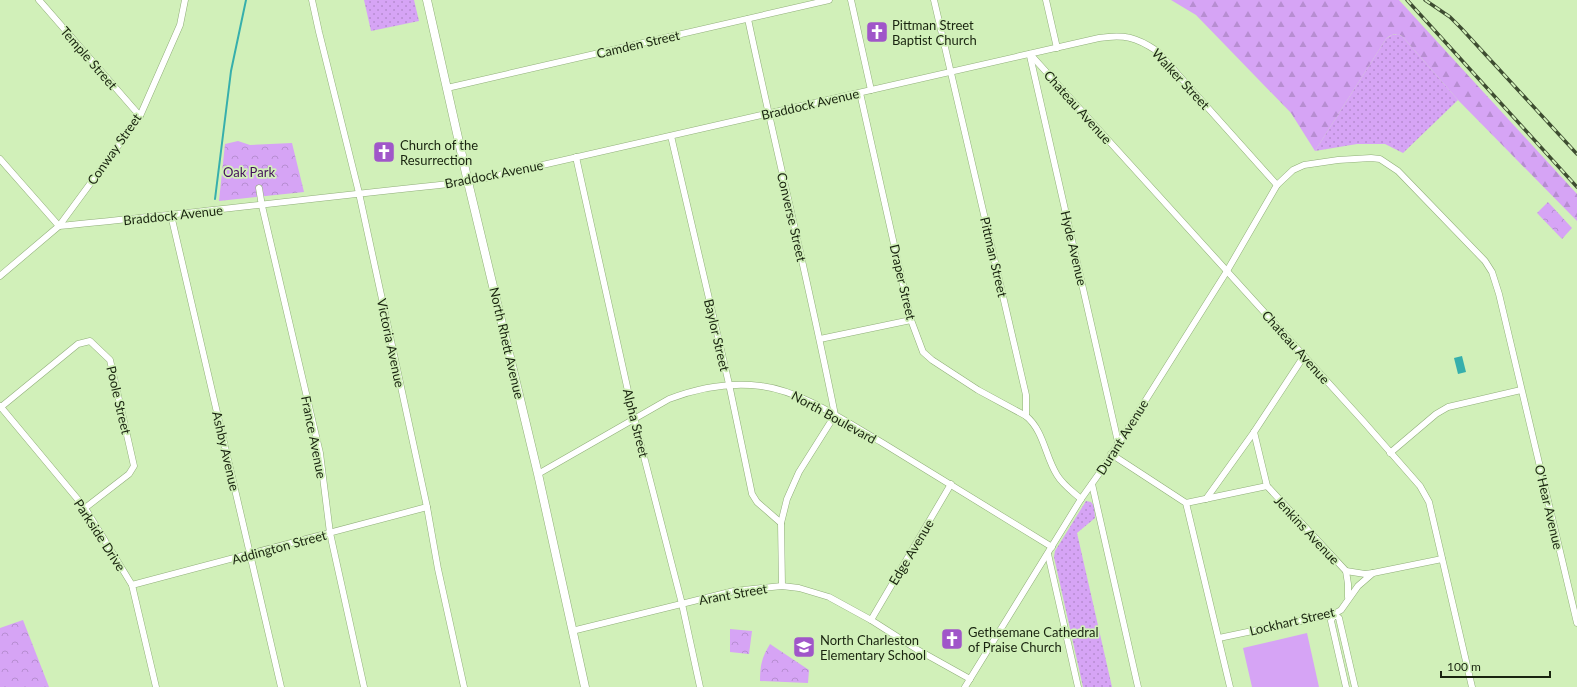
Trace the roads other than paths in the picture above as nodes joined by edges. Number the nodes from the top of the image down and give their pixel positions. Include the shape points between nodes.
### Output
1 (39, 0) edge
2 (185, 0) edge
3 (312, 0) edge
4 (427, 0) edge
5 (829, 0) edge
6 (851, 0) edge
7 (934, 0) edge
8 (1046, 0) edge
9 (748, 19) junction
10 (1057, 48) junction
11 (1030, 54) junction
12 (1009, 59) joint
13 (951, 72) junction
14 (448, 88) junction
15 (871, 90) junction
16 (860, 92) junction
17 (768, 114) junction
18 (140, 116) junction
19 (670, 136) junction
20 (576, 157) junction
21 (0, 159) edge
22 (468, 182) junction
23 (1277, 185) junction
24 (259, 188) dead end
25 (359, 193) junction
26 (262, 206) junction
27 (171, 215) junction
28 (59, 226) junction
29 (1227, 271) junction
30 (0, 276) edge
31 (911, 320) junction
32 (820, 339) junction
33 (1304, 356) junction
34 (729, 384) junction
35 (1521, 390) junction
36 (0, 406) edge
37 (836, 415) junction
38 (1026, 416) junction
39 (634, 418) junction
40 (1254, 432) junction
41 (1118, 442) junction
42 (1390, 453) junction
43 (1111, 454) junction
44 (538, 474) junction
45 (951, 484) junction
46 (1092, 484) junction
47 (1267, 486) junction
48 (1082, 499) junction
49 (1206, 499) junction
50 (1186, 503) junction
51 (427, 507) junction
52 (85, 508) junction
53 (781, 523) junction
54 (330, 533) junction
55 (1052, 547) junction
56 (251, 554) junction
57 (1048, 554) junction
58 (1442, 559) junction
59 (1346, 571) junction
60 (1373, 573) junction
61 (132, 584) junction
62 (782, 586) junction
63 (1348, 598) junction
64 (682, 604) junction
65 (1334, 614) junction
66 (871, 620) junction
67 (1577, 623) edge
68 (572, 631) junction
69 (1219, 638) junction
70 (970, 679) junction
71 (156, 687) edge
72 (281, 687) edge
73 (364, 687) edge
74 (464, 687) edge
75 (585, 687) edge
76 (700, 687) edge
77 (964, 687) edge
78 (1078, 687) edge
79 (1138, 687) edge
80 (1230, 687) edge
81 (1346, 687) edge
82 (1355, 687) edge
83 (1472, 687) edge

1 - 18 street, Temple Street
2 - 18 street, Conway Street via 180,25
3 - 25 street, Victoria Avenue
4 - 14 main road, North Rhett Avenue
5 - 9 street, Camden Street
6 - 15 street
7 - 13 street, Pittman Street
8 - 10 street
9 - 14 street, Camden Street
9 - 17 street, Converse Street
10 - 11 street, Walker Street
10 - 23 street, Walker Street via 1098,38 1120,36 1144,42 1157,51
11 - 12 street, Walker Street
11 - 29 street, Chateau Avenue
11 - 41 street, Hyde Avenue
12 - 13 street, Braddock Avenue
13 - 15 street, Braddock Avenue
13 - 38 street, Pittman Street via 1026,395
14 - 22 main road, North Rhett Avenue
15 - 16 street, Braddock Avenue
16 - 17 street, Braddock Avenue
16 - 31 street, Draper Street
17 - 19 street, Braddock Avenue
17 - 32 street, Converse Street
18 - 28 street, Conway Street
19 - 20 street, Braddock Avenue
19 - 34 street, Baylor Street
20 - 22 street, Braddock Avenue
20 - 39 street, Alpha Street
21 - 28 street
22 - 25 street, Braddock Avenue
22 - 44 main road, North Rhett Avenue
23 - 29 street, Durant Avenue
23 - 35 street, O'Hear Avenue via 1293,170 1304,165 1338,160 1380,159 1398,171 1485,261 1492,272
24 - 26 street, France Avenue
25 - 26 street, Braddock Avenue
25 - 51 street, Victoria Avenue
26 - 27 street, Braddock Avenue
26 - 54 street, France Avenue via 320,453
27 - 28 street, Braddock Avenue
27 - 56 street, Ashby Avenue
28 - 30 street, Conway Street
29 - 33 street, Chateau Avenue
29 - 41 street, Durant Avenue
31 - 32 street
31 - 38 street, Draper Street via 923,352 932,360 978,390
32 - 37 street, Converse Street
33 - 40 street
33 - 42 street, Chateau Avenue
34 - 37 street, North Boulevard via 761,386 789,392
34 - 39 street, North Boulevard via 691,391 669,399
34 - 53 street, Baylor Street via 752,494 757,502
35 - 42 street via 1448,407
35 - 67 street, O'Hear Avenue
36 - 52 street, Parkside Drive
36 - 52 street, Poole Street via 78,344 90,341 110,360 134,466 129,474
37 - 45 street, North Boulevard
37 - 53 street via 799,472 787,499
38 - 48 street via 1036,426 1056,474 1063,484
39 - 44 street, North Boulevard
39 - 64 street, Alpha Street
40 - 47 street, Jenkins Avenue
40 - 49 street
41 - 43 street, Durant Avenue
42 - 58 street, Chateau Avenue via 1420,486 1428,502
43 - 46 street, Durant Avenue
43 - 50 street
44 - 68 main road, North Rhett Avenue
45 - 55 street, North Boulevard
45 - 66 street, Edge Avenue
46 - 48 street, Durant Avenue
46 - 79 street
47 - 49 street, Jenkins Avenue
47 - 59 street, Jenkins Avenue
48 - 55 street, Durant Avenue
49 - 50 street, Jenkins Avenue
50 - 69 street
51 - 54 street, Addington Street
51 - 74 street, Victoria Avenue
52 - 61 street, Parkside Drive
53 - 62 street
54 - 56 street, Addington Street
54 - 73 street, France Avenue
55 - 57 street, Durant Avenue
56 - 61 street, Addington Street
56 - 72 street, Ashby Avenue
57 - 70 street, Durant Avenue
57 - 78 street
58 - 60 street, Lockhart Street
58 - 83 street, Chateau Avenue
59 - 60 street
59 - 63 street, Jenkins Avenue
60 - 63 street, Lockhart Street
61 - 71 street, Parkside Drive
62 - 64 street, Arant Street via 734,591
62 - 66 street, Arant Street via 829,597
63 - 65 street, Lockhart Street via 1341,610
64 - 68 street, Arant Street
64 - 76 street, Alpha Street
65 - 69 street, Lockhart Street
65 - 81 street via 1331,621
65 - 82 street via 1339,618
66 - 70 street, Arant Street
68 - 75 main road, North Rhett Avenue
69 - 80 street
70 - 77 street, Durant Avenue

